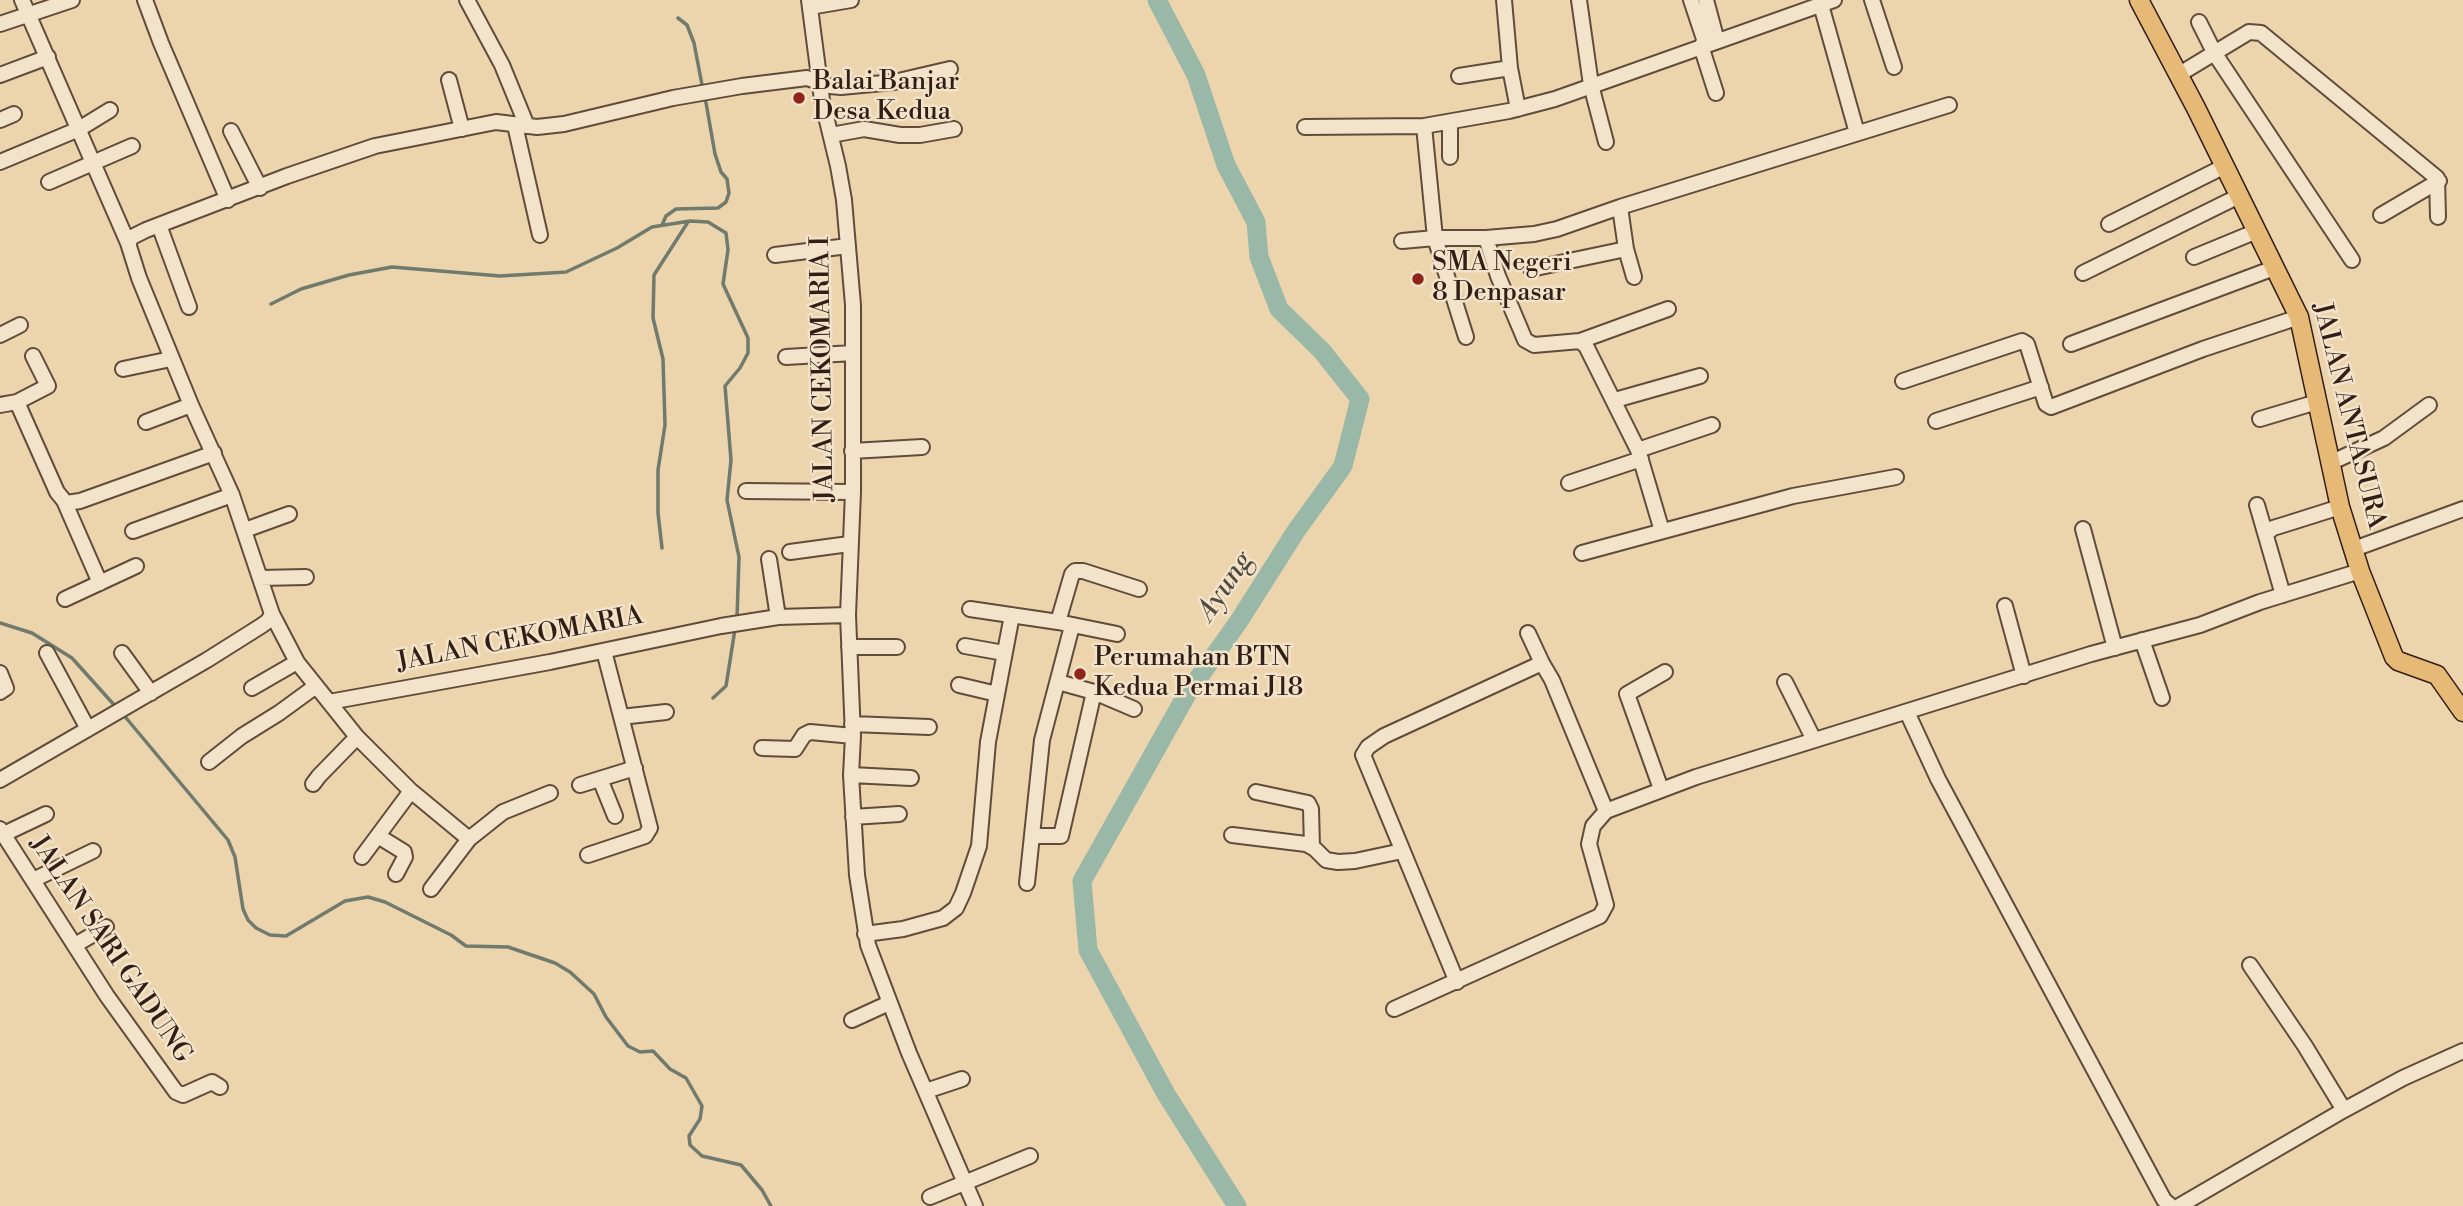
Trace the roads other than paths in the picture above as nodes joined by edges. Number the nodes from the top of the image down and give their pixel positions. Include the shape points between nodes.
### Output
1 (72, 0) edge
2 (145, 0) edge
3 (467, 0) edge
4 (851, 0) edge
5 (1503, 0) edge
6 (1578, 0) edge
7 (1691, 0) edge
8 (1706, 0) edge
9 (1872, 0) edge
10 (2139, 0) edge
11 (1828, 2) edge
12 (809, 3) edge
13 (25, 7) edge
14 (2199, 22) dead end
15 (0, 24) edge
16 (1708, 44) junction
17 (2215, 54) junction
18 (48, 57) junction
19 (1510, 68) junction
20 (1894, 68) dead end
21 (950, 69) dead end
22 (0, 75) edge
23 (2178, 75) junction
24 (1459, 76) dead end
25 (449, 79) dead end
26 (820, 82) junction
27 (1591, 85) junction
28 (1716, 93) dead end
29 (1949, 105) dead end
30 (1518, 109) junction
31 (110, 110) dead end
32 (15, 114) dead end
33 (0, 120) edge
34 (1450, 122) junction
35 (521, 125) junction
36 (1424, 126) junction
37 (1305, 127) dead end
38 (79, 129) junction
39 (462, 129) junction
40 (954, 130) dead end
41 (231, 131) dead end
42 (1857, 133) junction
43 (831, 135) junction
44 (1606, 142) dead end
45 (132, 146) dead end
46 (1450, 157) dead end
47 (0, 162) edge
48 (95, 162) junction
49 (2225, 166) junction
50 (2439, 181) junction
51 (49, 182) dead end
52 (260, 188) junction
53 (2239, 196) junction
54 (228, 200) junction
55 (1620, 207) junction
56 (2381, 215) dead end
57 (2438, 217) dead end
58 (2109, 224) dead end
59 (159, 225) junction
60 (2257, 231) junction
61 (540, 235) dead end
62 (1434, 238) junction
63 (1486, 239) junction
64 (1402, 242) dead end
65 (128, 243) junction
66 (848, 246) junction
67 (1626, 250) junction
68 (775, 256) dead end
69 (2194, 257) dead end
70 (2352, 260) dead end
71 (2274, 268) junction
72 (1531, 269) dead end
73 (2083, 273) dead end
74 (1634, 277) dead end
75 (189, 307) dead end
76 (1668, 309) dead end
77 (2300, 317) junction
78 (20, 325) dead end
79 (0, 335) edge
80 (1466, 337) dead end
81 (1580, 341) junction
82 (2071, 344) dead end
83 (853, 353) junction
84 (33, 356) dead end
85 (786, 357) dead end
86 (171, 359) junction
87 (123, 369) dead end
88 (1700, 376) dead end
89 (1903, 381) dead end
90 (2041, 387) junction
91 (1615, 400) junction
92 (17, 402) junction
93 (2317, 402) junction
94 (0, 405) edge
95 (191, 405) junction
96 (2429, 405) dead end
97 (2260, 419) dead end
98 (1937, 421) dead end
99 (146, 422) dead end
100 (1712, 425) dead end
101 (922, 447) dead end
102 (852, 451) junction
103 (214, 453) junction
104 (1640, 454) junction
105 (2330, 463) junction
106 (1896, 477) dead end
107 (1569, 482) dead end
108 (746, 491) dead end
109 (853, 492) junction
110 (232, 495) junction
111 (65, 503) junction
112 (2257, 505) dead end
113 (2340, 508) junction
114 (2463, 509) edge
115 (289, 514) dead end
116 (2083, 528) dead end
117 (245, 530) junction
118 (133, 531) dead end
119 (1661, 531) junction
120 (2266, 534) junction
121 (849, 544) junction
122 (2354, 549) junction
123 (790, 552) dead end
124 (1582, 553) dead end
125 (769, 559) dead end
126 (136, 566) dead end
127 (2360, 572) junction
128 (306, 577) dead end
129 (260, 578) junction
130 (100, 583) junction
131 (1139, 589) dead end
132 (2283, 595) junction
133 (65, 599) dead end
134 (2005, 606) dead end
135 (970, 609) dead end
136 (272, 614) junction
137 (848, 615) junction
138 (1012, 615) junction
139 (778, 617) junction
140 (1065, 624) junction
141 (1528, 633) dead end
142 (1117, 634) dead end
143 (2142, 640) junction
144 (965, 646) dead end
145 (849, 647) junction
146 (897, 647) dead end
147 (2115, 648) junction
148 (604, 651) junction
149 (47, 653) dead end
150 (121, 653) dead end
151 (1004, 653) junction
152 (297, 662) junction
153 (1542, 663) junction
154 (1665, 672) dead end
155 (0, 673) edge
156 (2024, 676) junction
157 (1058, 682) junction
158 (1785, 682) dead end
159 (959, 685) dead end
160 (316, 686) junction
161 (252, 688) dead end
162 (0, 692) edge
163 (1094, 692) junction
164 (151, 693) junction
165 (997, 694) junction
166 (2162, 698) dead end
167 (329, 702) junction
168 (1134, 709) dead end
169 (666, 712) dead end
170 (1907, 712) junction
171 (2463, 712) edge
172 (621, 718) junction
173 (929, 727) dead end
174 (88, 729) junction
175 (853, 730) junction
176 (357, 737) junction
177 (1814, 740) junction
178 (762, 748) dead end
179 (209, 762) dead end
180 (635, 768) junction
181 (851, 775) junction
182 (911, 778) dead end
183 (600, 779) junction
184 (0, 780) edge
185 (313, 785) dead end
186 (580, 785) dead end
187 (1661, 789) junction
188 (411, 791) junction
189 (1256, 792) dead end
190 (550, 793) dead end
191 (1606, 811) junction
192 (46, 814) dead end
193 (899, 814) dead end
194 (615, 816) dead end
195 (853, 817) junction
196 (2, 832) edge
197 (1231, 835) dead end
198 (379, 836) junction
199 (1033, 836) junction
200 (469, 839) junction
201 (1312, 847) junction
202 (1402, 850) junction
203 (93, 851) dead end
204 (588, 855) dead end
205 (362, 857) dead end
206 (396, 874) dead end
207 (33, 880) junction
208 (1027, 883) dead end
209 (431, 889) dead end
210 (106, 927) dead end
211 (865, 934) junction
212 (75, 945) junction
213 (2250, 965) dead end
214 (1457, 982) junction
215 (889, 1003) junction
216 (1394, 1009) dead end
217 (852, 1020) dead end
218 (2463, 1051) edge
219 (962, 1079) dead end
220 (220, 1087) dead end
221 (926, 1091) junction
222 (2344, 1110) junction
223 (1030, 1156) dead end
224 (965, 1182) junction
225 (930, 1197) dead end
226 (975, 1206) edge
227 (2172, 1206) edge
228 (2179, 1206) edge

1 - 13 street
2 - 54 street
3 - 35 street via 502,65
4 - 12 street
5 - 19 street
6 - 27 street
7 - 16 street
8 - 16 street
9 - 20 street
10 - 23 main road, JALAN ANTASURA
11 - 16 street
11 - 42 street
12 - 26 street
13 - 15 street
13 - 18 street
14 - 17 street
16 - 27 street
16 - 28 street
17 - 23 street
17 - 50 street via 2249,32 2261,33
17 - 70 street
18 - 22 street
18 - 38 street
19 - 24 street
19 - 30 street
21 - 26 street via 894,82 842,87
23 - 49 main road, JALAN ANTASURA
25 - 39 street
26 - 35 street via 807,78 707,91 564,124
26 - 43 street, JALAN CEKOMARIA I
27 - 30 street
27 - 44 street
29 - 42 street
30 - 34 street
31 - 38 street
32 - 33 street
34 - 36 street
34 - 46 street
35 - 39 street via 496,122
35 - 61 street
36 - 37 street
36 - 62 street
38 - 47 street
38 - 48 street
39 - 52 street via 375,146
40 - 43 street via 900,135 864,129
41 - 52 street
42 - 55 street
43 - 66 street, JALAN CEKOMARIA I
45 - 48 street
48 - 51 street
48 - 65 street
49 - 53 main road, JALAN ANTASURA
49 - 58 street
50 - 56 street
50 - 57 street
52 - 54 street
53 - 60 main road, JALAN ANTASURA
53 - 73 street
54 - 59 street
55 - 63 street via 1557,229
55 - 67 street
59 - 65 street
59 - 75 street
60 - 69 street
60 - 71 main road, JALAN ANTASURA
62 - 63 street
62 - 64 street
62 - 80 street
63 - 81 street via 1525,340 1534,345
65 - 86 street
66 - 68 street
66 - 83 street, JALAN CEKOMARIA I
67 - 72 street
67 - 74 street
71 - 77 main road, JALAN ANTASURA
71 - 82 street
76 - 81 street
77 - 90 street via 2055,406 2046,404
77 - 93 main road, JALAN ANTASURA
78 - 79 street
81 - 91 street
83 - 85 street
83 - 102 street, JALAN CEKOMARIA I
84 - 92 street via 48,386
86 - 87 street
86 - 95 street
88 - 91 street
89 - 90 street via 2022,341
90 - 98 street
91 - 104 street
92 - 94 street
92 - 111 street
93 - 97 street
93 - 105 main road, JALAN ANTASURA
95 - 99 street
95 - 103 street
96 - 105 street via 2384,438
100 - 104 street
101 - 102 street
102 - 109 street, JALAN CEKOMARIA I
103 - 110 street
103 - 111 street
104 - 107 street
104 - 119 street
105 - 113 main road, JALAN ANTASURA
106 - 119 street via 1793,496
108 - 109 street
109 - 121 street, JALAN CEKOMARIA I
110 - 117 street
110 - 118 street
111 - 130 street
112 - 120 street
113 - 120 street
113 - 122 main road, JALAN ANTASURA
114 - 122 street
115 - 117 street
116 - 147 street
117 - 129 street
119 - 124 street
120 - 132 street
121 - 123 street
121 - 137 street, JALAN CEKOMARIA I
122 - 127 main road, JALAN ANTASURA
125 - 139 street
126 - 130 street
127 - 132 street
127 - 171 main road, JALAN ANTASURA via 2394,657 2437,676
128 - 129 street
129 - 136 street
130 - 133 street
131 - 140 street via 1075,571
132 - 143 street
134 - 156 street
135 - 138 street
136 - 152 street
136 - 164 street via 261,626
137 - 139 street, JALAN CEKOMARIA
137 - 145 street, JALAN CEKOMARIA I
138 - 140 street
138 - 151 street
139 - 148 street, JALAN CEKOMARIA
140 - 142 street
140 - 157 street
141 - 153 street
143 - 147 street
143 - 166 street
144 - 151 street
145 - 146 street
145 - 175 street, JALAN CEKOMARIA I
147 - 156 street
148 - 167 street, JALAN CEKOMARIA
148 - 172 street
149 - 174 street
150 - 164 street
151 - 165 street
152 - 160 street
152 - 161 street
153 - 191 street
153 - 202 street via 1368,747 1363,755
154 - 187 street via 1627,695
155 - 162 street via 6,688
156 - 170 street
157 - 163 street
157 - 199 street via 1042,740
158 - 177 street
159 - 165 street
160 - 167 street
160 - 179 street
163 - 168 street
163 - 199 street via 1061,836
164 - 174 street
165 - 211 street via 979,846 956,908 923,924
167 - 176 street
169 - 172 street
170 - 177 street
170 - 227 street via 1938,779 2164,1200
172 - 180 street
173 - 175 street
174 - 184 street
175 - 178 street via 810,732 795,749
175 - 181 street, JALAN CEKOMARIA I
176 - 185 street
176 - 188 street
177 - 187 street
180 - 183 street
180 - 204 street via 649,831
181 - 182 street
181 - 195 street, JALAN CEKOMARIA I
183 - 186 street
183 - 194 street
187 - 191 street
188 - 198 street
188 - 200 street
189 - 201 street via 1308,803
190 - 200 street via 503,812
191 - 214 street via 1593,826 1589,844 1606,905 1600,916
192 - 196 street
193 - 195 street
195 - 211 street, JALAN CEKOMARIA I
196 - 207 street, JALAN SARI GADUNG
197 - 201 street
198 - 205 street
198 - 206 street via 404,852
199 - 208 street
200 - 209 street
201 - 202 street via 1326,860 1338,862
202 - 214 street
203 - 207 street
207 - 212 street, JALAN SARI GADUNG
210 - 212 street
211 - 215 street, JALAN CEKOMARIA I
212 - 220 street, JALAN SARI GADUNG via 176,1092 183,1095 212,1082
213 - 222 street
214 - 216 street
215 - 217 street
215 - 221 street, JALAN CEKOMARIA I
218 - 222 street
219 - 221 street
221 - 224 street, JALAN CEKOMARIA I
222 - 228 street
223 - 224 street
224 - 225 street
224 - 226 street, JALAN CEKOMARIA I

